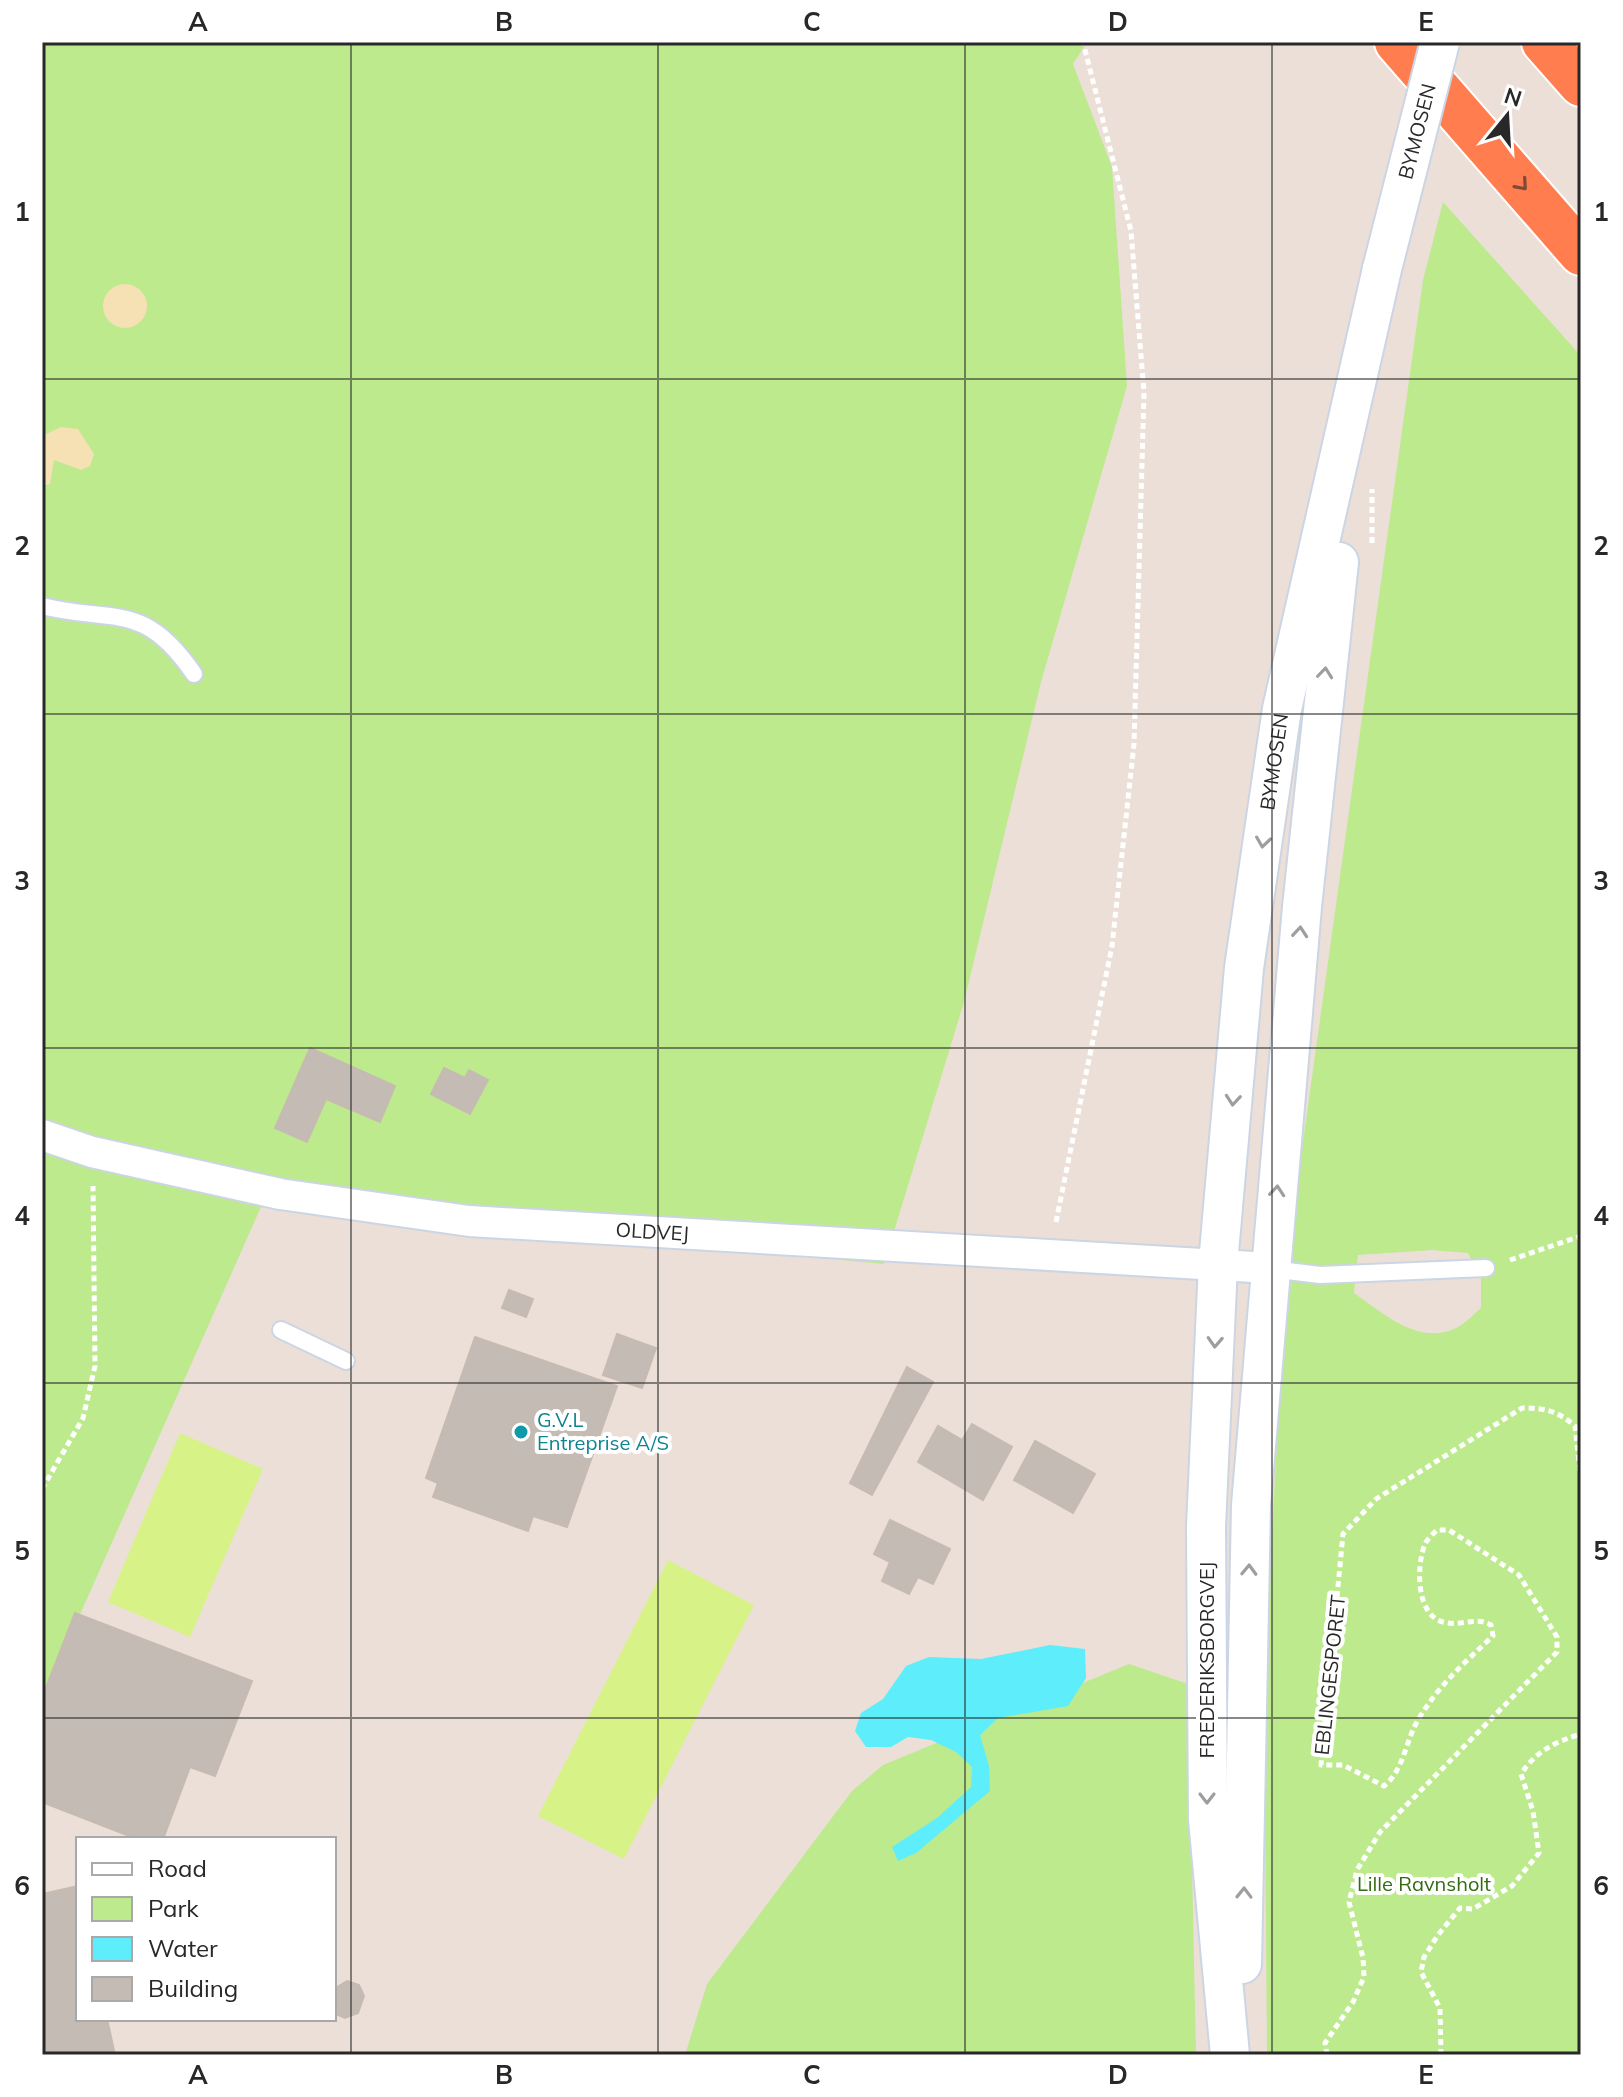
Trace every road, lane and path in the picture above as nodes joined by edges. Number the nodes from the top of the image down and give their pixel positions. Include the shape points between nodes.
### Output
1 (1083, 42) edge
2 (1397, 42) edge
3 (1440, 42) edge
4 (1544, 42) edge
5 (1581, 84) edge
6 (1581, 253) edge
7 (1382, 269) junction
8 (42, 606) edge
9 (194, 674) dead end
10 (42, 1135) edge
11 (92, 1152) junction
12 (1581, 1236) edge
13 (1048, 1254) junction
14 (1218, 1264) junction
15 (1270, 1268) junction
16 (1486, 1268) joint
17 (281, 1330) dead end
18 (346, 1361) dead end
19 (1581, 1480) edge
20 (42, 1489) edge
21 (1581, 1734) edge
22 (1230, 2055) edge
23 (1241, 2055) edge
24 (1327, 2055) edge
25 (1441, 2055) edge

1 - 13 path via 1131,231 1143,436 1134,744 1112,946
2 -> 6 highway
3 - 7 street, BYMOSEN, bridge
4 - 5 highway
7 -> 14 street, BYMOSEN via 1282,709 1244,968
15 -> 7 street, BYMOSEN via 1332,608
8 - 9 lane via 146,623
10 - 11 street, OLDVEJ
11 - 13 street, OLDVEJ via 280,1194 469,1221
11 - 20 path via 95,1366 83,1418
12 - 16 path
13 - 14 street, OLDVEJ
14 - 15 street, OLDVEJ
14 -> 22 street, FREDERIKSBORGVEJ via 1206,1526 1208,1819
15 - 16 lane via 1320,1275
23 -> 15 street, FREDERIKSBORGVEJ via 1251,1505
17 - 18 lane
19 - 24 path, EBLINGESPORET via 1575,1426 1560,1413 1522,1408 1376,1499 1343,1534 1321,1765 1343,1765 1384,1786 1394,1777 1416,1723 1442,1683 1493,1636 1491,1625 1482,1620 1444,1623 1428,1610 1419,1576 1425,1543 1437,1530 1449,1530 1519,1575 1557,1637 1557,1652 1380,1832 1357,1870 1349,1902 1364,1977 1325,2043
21 - 25 path via 1545,1748 1521,1774 1539,1842 1533,1863 1503,1892 1473,1909 1460,1908 1424,1957 1422,1979 1440,2008

